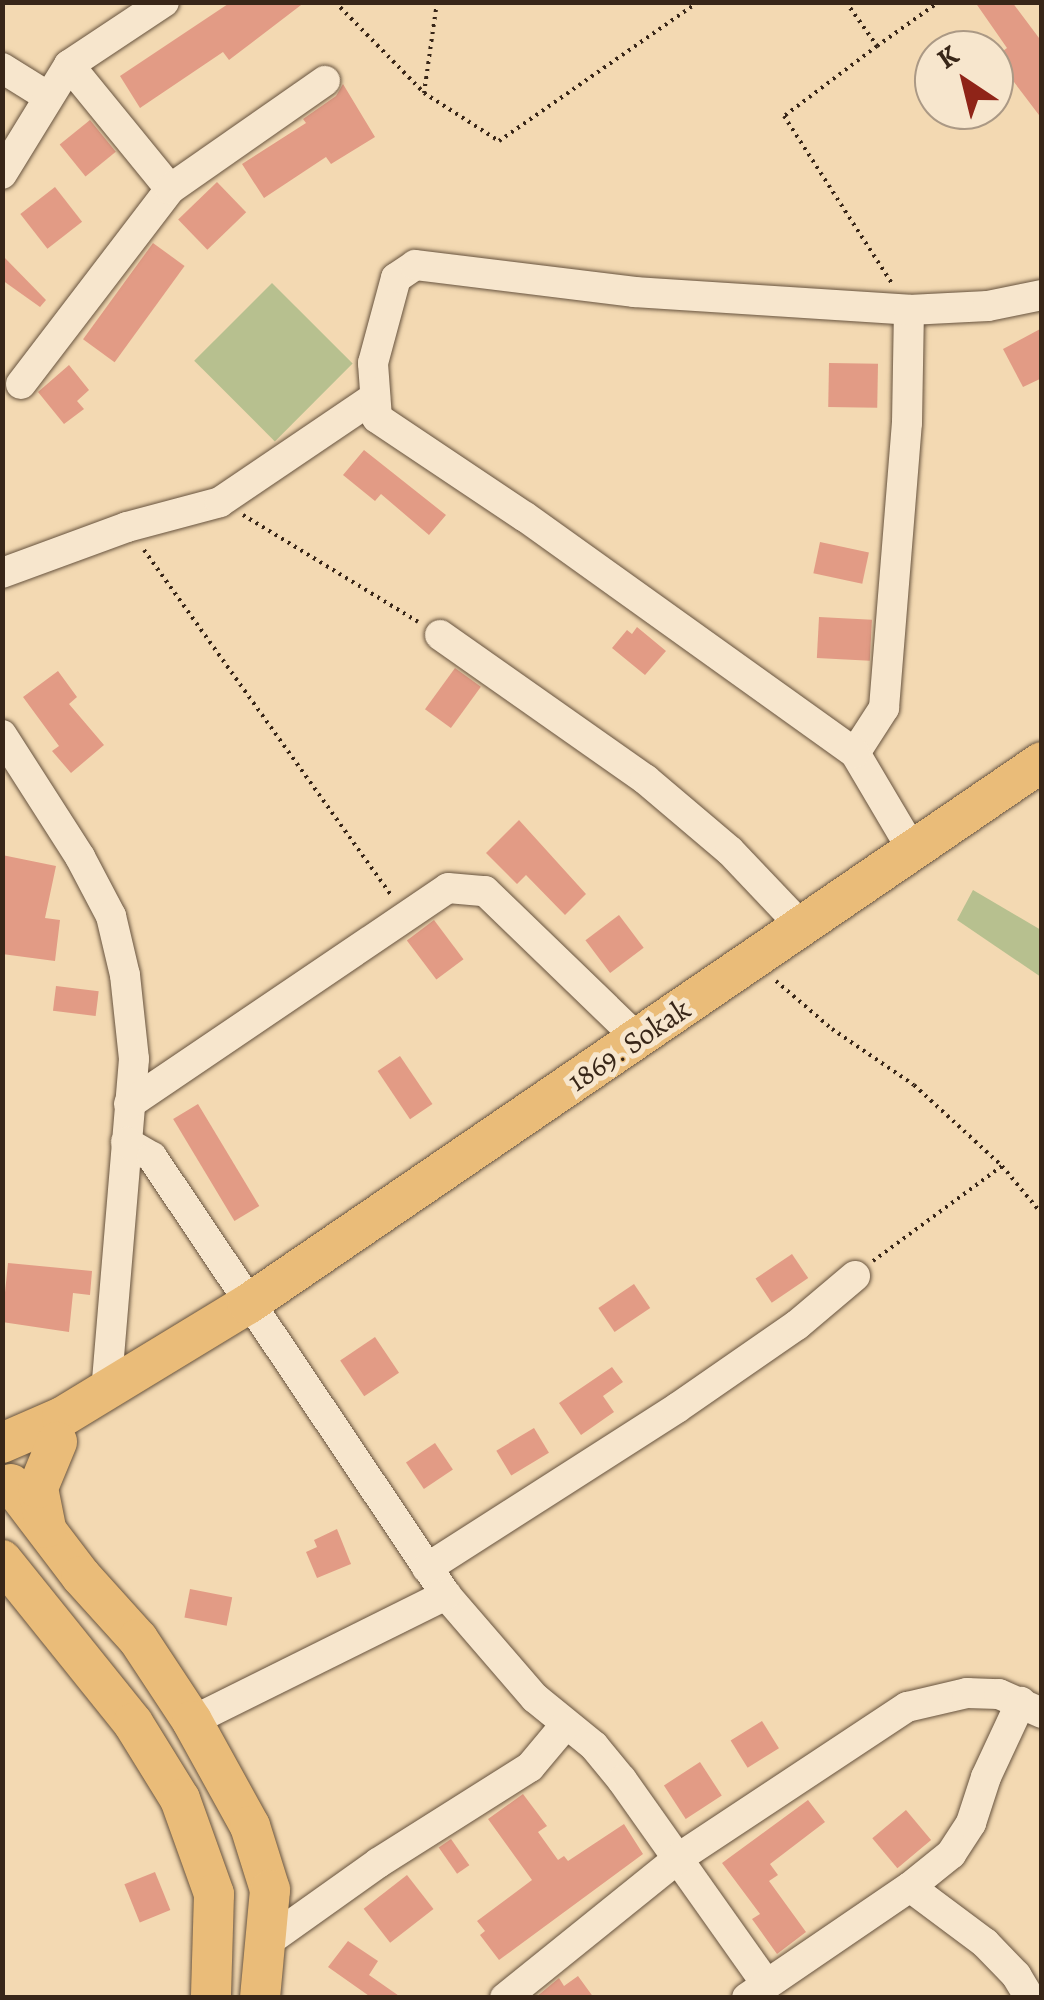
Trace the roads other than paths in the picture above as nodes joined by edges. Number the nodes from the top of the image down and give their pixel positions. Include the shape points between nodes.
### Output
1 (164, 2) edge
2 (69, 64) junction
3 (2, 68) edge
4 (325, 80) dead end
5 (47, 96) junction
6 (2, 174) edge
7 (170, 189) junction
8 (1042, 295) edge
9 (909, 310) junction
10 (20, 384) dead end
11 (375, 397) junction
12 (2, 573) edge
13 (440, 635) road end
14 (2, 735) edge
15 (854, 753) junction
16 (1042, 762) edge
17 (913, 851) junction
18 (802, 928) junction
19 (638, 1039) junction
20 (128, 1104) junction
21 (126, 1142) junction
22 (856, 1276) road end
23 (232, 1314) junction
24 (106, 1391) junction
25 (56, 1442) junction
26 (6, 1474) edge
27 (48, 1532) junction
28 (2, 1560) edge
29 (427, 1568) junction
30 (446, 1595) junction
31 (1032, 1708) edge
32 (192, 1721) junction
33 (566, 1724) junction
34 (678, 1860) junction
35 (910, 1888) junction
36 (267, 1942) junction
37 (756, 1990) edge
38 (211, 1998) edge
39 (260, 1998) edge
40 (504, 1998) edge
41 (1030, 1998) edge

1 - 2 street
2 - 5 street
2 - 7 street
3 - 5 street
4 - 7 street
5 - 6 street
7 - 10 street
8 - 9 street
9 - 11 street via 634,292 416,265 396,278 373,363
9 - 15 street via 907,423 884,708
11 - 12 street via 220,502 127,527
11 - 15 street via 377,418
13 - 18 street via 645,779 730,851
14 - 20 street via 111,916 134,1058
15 - 17 street
16 - 17 main road, 1869. Sokak
17 - 18 main road, 1869. Sokak
18 - 19 main road, 1869. Sokak
19 - 20 street via 485,891 448,888
19 - 23 main road, 1869. Sokak
20 - 21 street
21 - 23 street via 152,1157
21 - 24 street
22 - 29 street via 678,1408
23 - 24 main road, 1869. Sokak
23 - 25 main road, 1869. Sokak
23 - 29 street
24 - 26 main road, 1869. Sokak
25 - 26 main road, 1869. Sokak
25 - 27 main road via 38,1488
26 - 27 main road
27 - 32 main road via 138,1639
28 - 38 main road via 133,1723 180,1799 214,1894
29 - 30 street
30 - 32 street
30 - 33 street via 534,1698
31 - 34 street via 998,1694 967,1693 906,1707
31 - 35 street via 986,1777 971,1823 951,1854
32 - 36 main road via 250,1826 270,1890
33 - 34 street via 612,1769
33 - 36 street via 530,1767
34 - 37 street
34 - 40 street
35 - 37 street
35 - 41 street via 985,1942
36 - 39 main road

